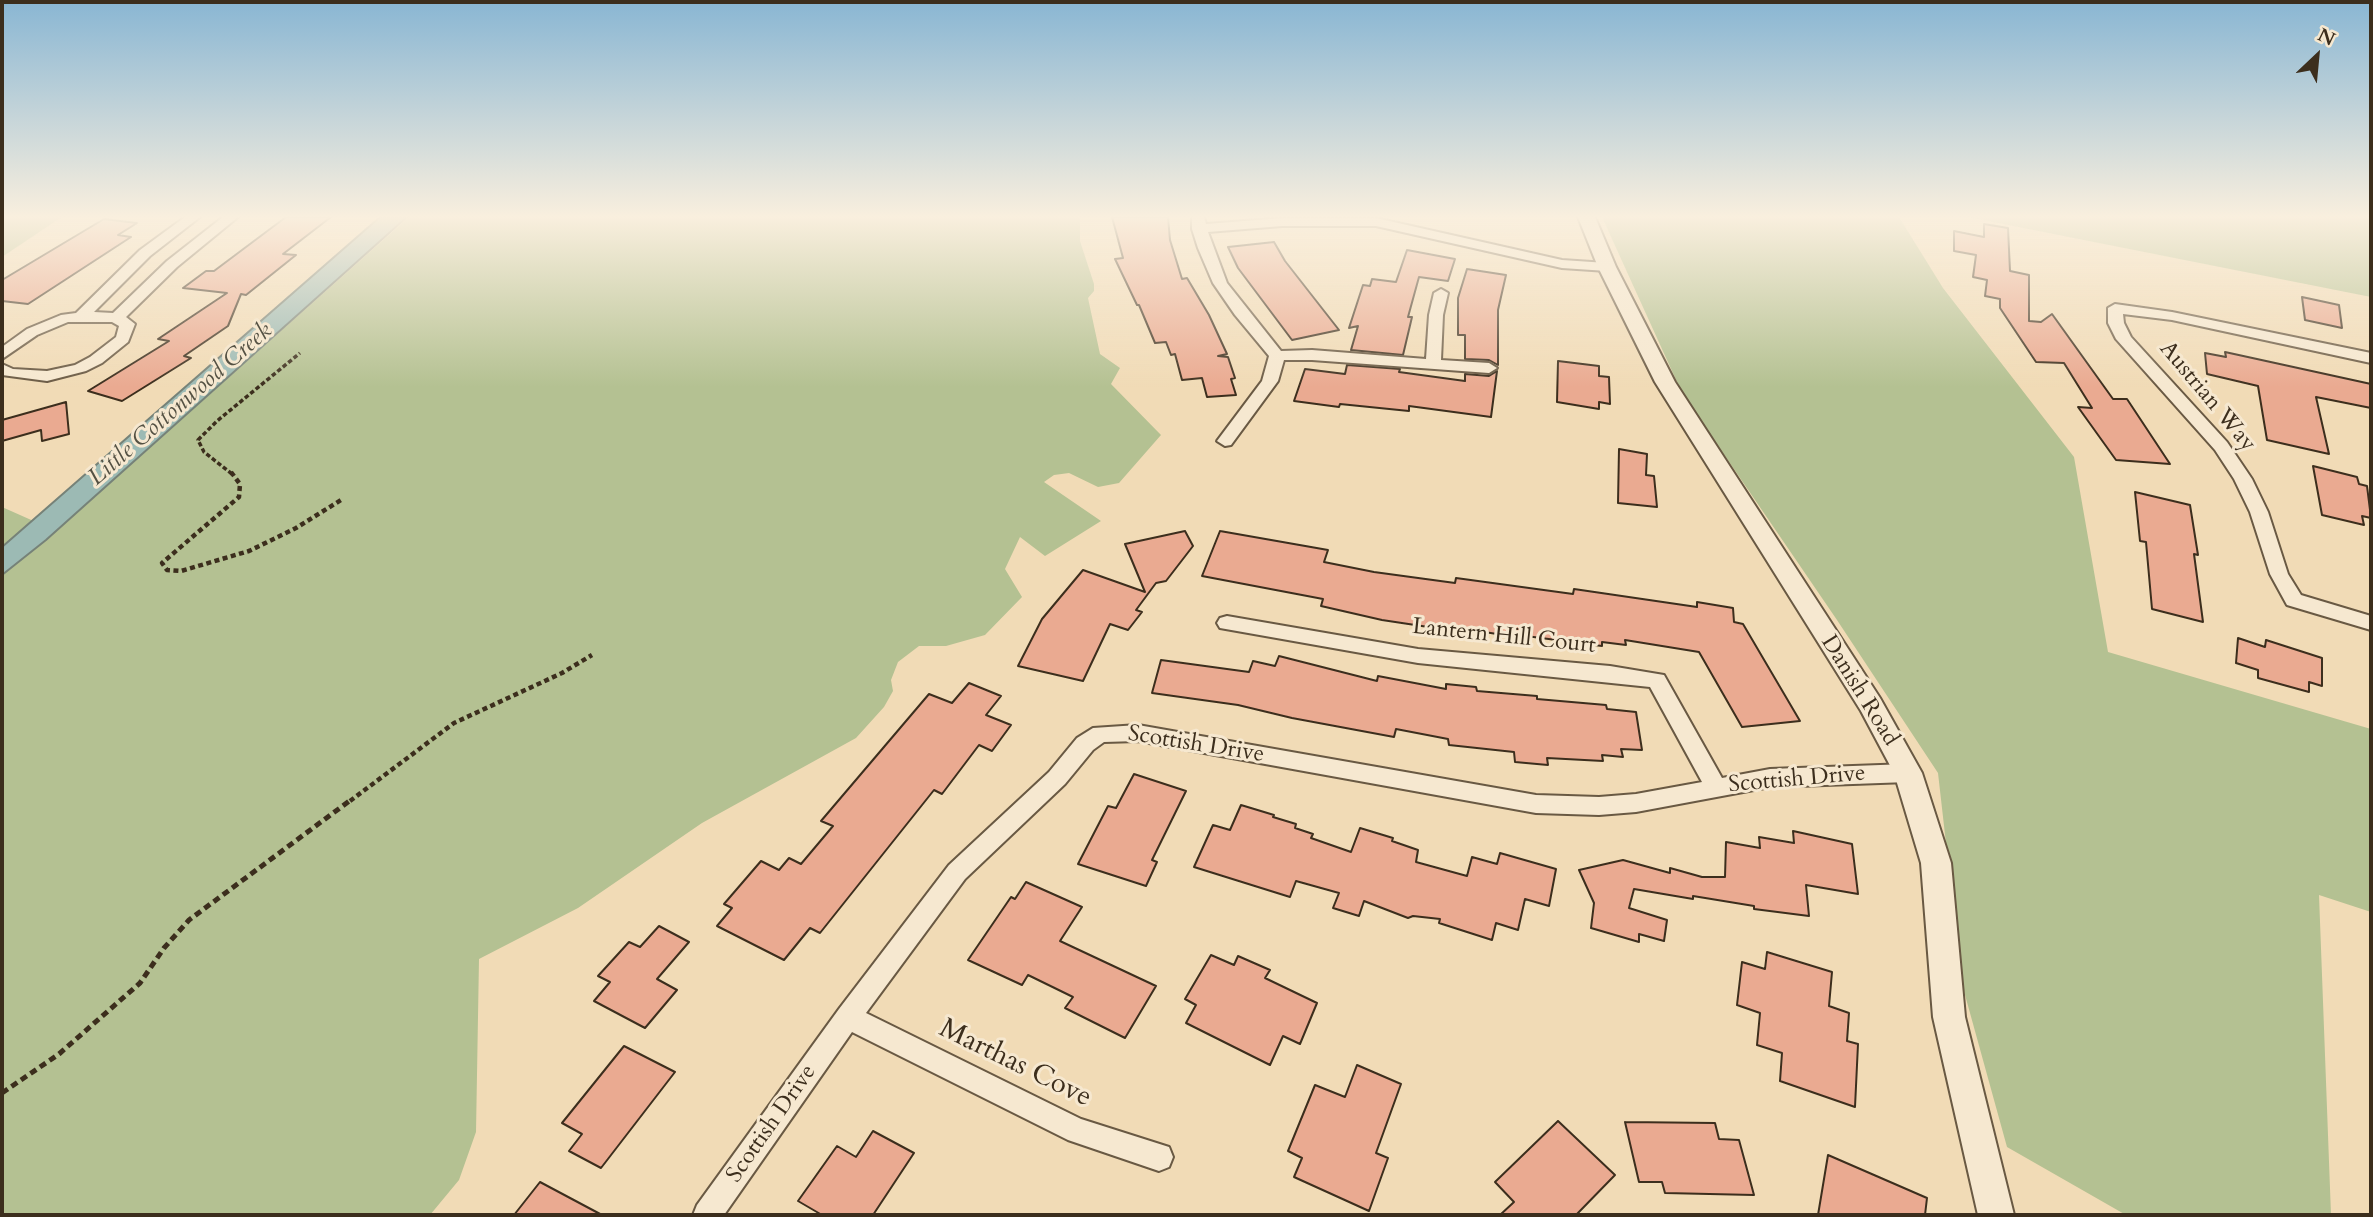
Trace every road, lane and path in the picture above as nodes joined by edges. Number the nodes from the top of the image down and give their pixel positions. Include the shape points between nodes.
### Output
1 (124, 274) edge
2 (162, 274) edge
3 (1217, 274) edge
4 (1610, 274) edge
5 (1441, 293) dead end
6 (2115, 308) joint
7 (82, 316) junction
8 (116, 318) junction
9 (300, 353) dead end
10 (2, 354) edge
11 (1277, 356) junction
12 (2371, 358) edge
13 (1433, 364) junction
14 (1489, 368) dead end
15 (2, 369) edge
16 (1225, 441) dead end
17 (341, 500) dead end
18 (1227, 623) dead end
19 (2371, 623) edge
20 (592, 655) dead end
21 (1908, 772) junction
22 (1716, 787) junction
23 (848, 1017) junction
24 (2, 1094) edge
25 (1159, 1157) dead end
26 (707, 1215) edge
27 (1996, 1215) edge

1 - 7 street
2 - 8 street
3 - 11 street via 1240,312
4 - 21 street, Danish Road via 1665,382 1871,705
5 - 13 street
6 - 12 street
6 - 19 street, Austrian Way via 2124,339 2221,446 2243,479 2279,574 2294,600
7 - 8 street
7 - 10 street via 41,327
8 - 15 street via 127,324 123,339 80,368 47,376
9 - 17 path via 198,440 204,452 240,484 239,498 162,563 167,570 181,571 248,551
11 - 13 street
11 - 16 street via 1270,381
13 - 14 street
18 - 22 street, Lantern Hill Court via 1418,656 1657,680
20 - 24 path via 454,723 218,896 189,920 132,990 59,1054
21 - 22 street, Scottish Drive via 1770,778
21 - 27 street, Danish Road via 1936,863 1949,1017
22 - 23 street, Scottish Drive via 1636,803 1536,804 1138,733 1100,734 957,872
23 - 25 street, Marthas Cove via 1077,1131
23 - 26 street, Scottish Drive

